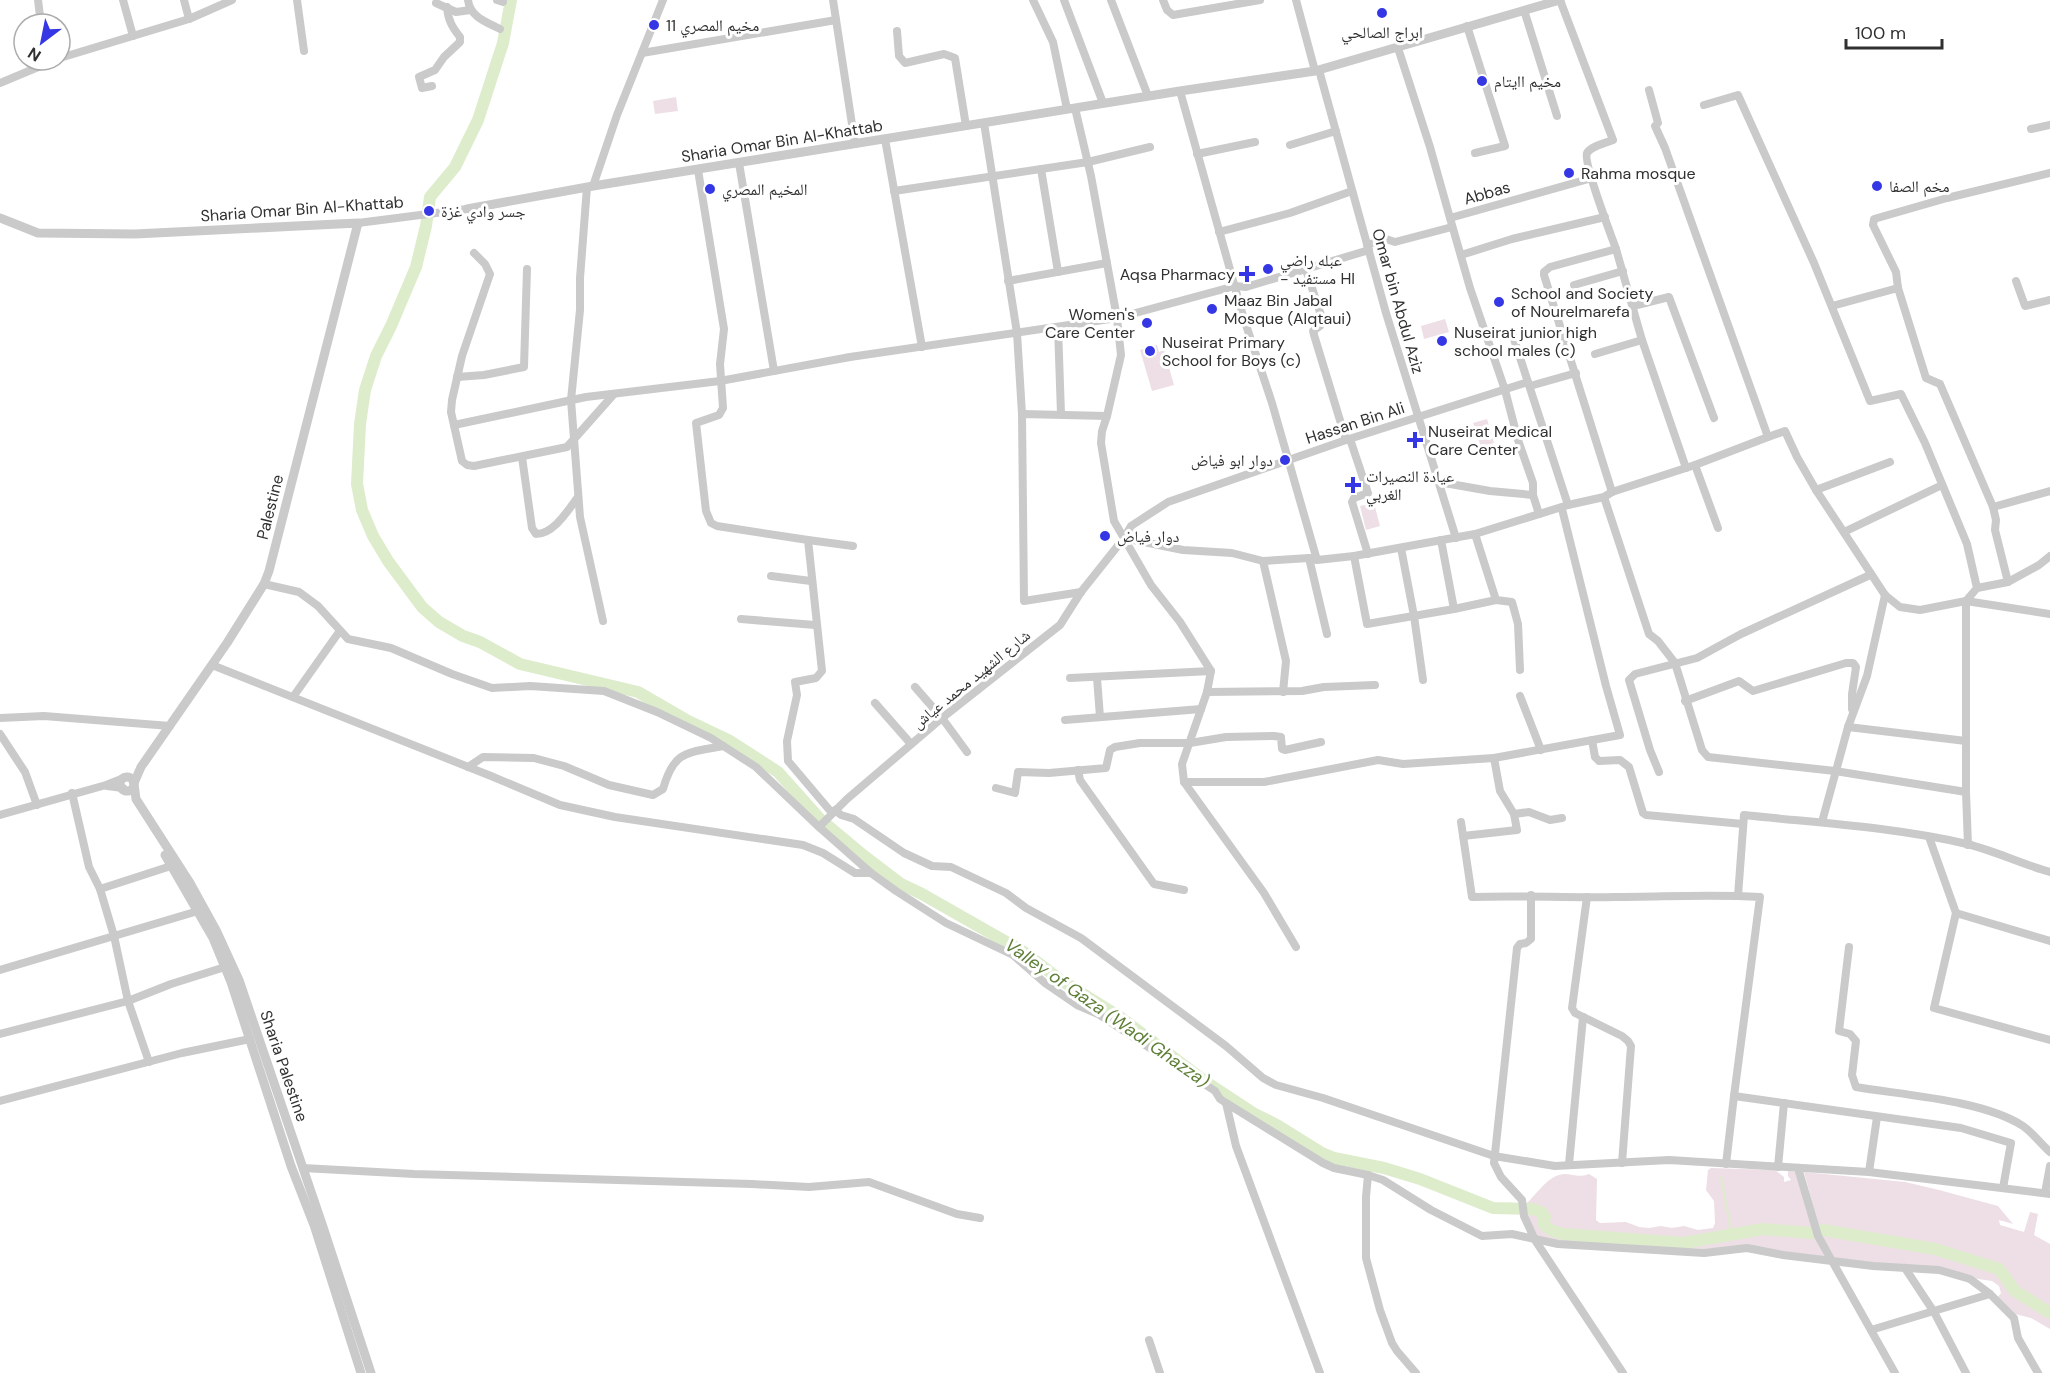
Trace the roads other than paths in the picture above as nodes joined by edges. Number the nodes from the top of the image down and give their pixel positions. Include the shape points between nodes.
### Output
1 (123, 0) edge
2 (184, 0) edge
3 (232, 0) edge
4 (297, 0) edge
5 (468, 0) edge
6 (663, 0) edge
7 (833, 0) edge
8 (1034, 0) edge
9 (1064, 0) edge
10 (1111, 0) edge
11 (1163, 0) edge
12 (1260, 0) edge
13 (1296, 0) edge
14 (1560, 0) edge
15 (435, 3) edge
16 (1224, 3) edge
17 (447, 7) junction
18 (471, 10) junction
19 (1524, 10) junction
20 (189, 19) junction
21 (836, 20) junction
22 (1467, 26) junction
23 (500, 29) dead end
24 (897, 32) dead end
25 (133, 36) junction
26 (1398, 48) junction
27 (304, 51) dead end
28 (642, 53) junction
29 (72, 54) edge
30 (1317, 71) junction
31 (24, 72) edge
32 (0, 83) edge
33 (432, 86) dead end
34 (1649, 90) dead end
35 (1180, 91) junction
36 (1148, 96) junction
37 (1103, 103) junction
38 (1704, 105) dead end
39 (1071, 109) junction
40 (1557, 117) dead end
41 (984, 123) junction
42 (2050, 125) edge
43 (966, 126) junction
44 (2031, 129) dead end
45 (1336, 131) junction
46 (885, 139) junction
47 (1255, 142) dead end
48 (855, 144) junction
49 (1290, 144) dead end
50 (1150, 147) dead end
51 (1475, 153) dead end
52 (1197, 154) junction
53 (1088, 162) junction
54 (739, 163) junction
55 (1041, 169) junction
56 (698, 170) junction
57 (2050, 173) edge
58 (993, 176) junction
59 (1592, 178) junction
60 (590, 187) junction
61 (894, 191) junction
62 (1353, 191) junction
63 (467, 209) joint
64 (1605, 217) junction
65 (0, 218) edge
66 (1450, 218) junction
67 (358, 223) junction
68 (1452, 227) junction
69 (1220, 232) junction
70 (1368, 248) junction
71 (1616, 249) junction
72 (474, 253) dead end
73 (1461, 255) junction
74 (1107, 263) junction
75 (526, 269) dead end
76 (1306, 270) junction
77 (1058, 272) junction
78 (1623, 272) junction
79 (1008, 281) junction
80 (2016, 281) dead end
81 (1574, 285) dead end
82 (1235, 286) junction
83 (1898, 288) junction
84 (2050, 300) edge
85 (1633, 306) junction
86 (1832, 306) junction
87 (1117, 318) junction
88 (1058, 327) junction
89 (1017, 333) junction
90 (1512, 333) dead end
91 (1642, 339) junction
92 (922, 347) junction
93 (1594, 354) dead end
94 (774, 371) junction
95 (1576, 373) junction
96 (457, 377) junction
97 (720, 381) junction
98 (1529, 384) junction
99 (1505, 390) junction
100 (614, 394) junction
101 (571, 400) junction
102 (1022, 414) junction
103 (1061, 414) junction
104 (1107, 416) junction
105 (1419, 417) junction
106 (1714, 418) dead end
107 (454, 425) junction
108 (1768, 437) junction
109 (574, 440) junction
110 (1348, 440) junction
111 (522, 457) junction
112 (1288, 459) junction
113 (1890, 462) dead end
114 (1695, 465) junction
115 (1686, 468) junction
116 (1439, 482) junction
117 (1942, 485) junction
118 (1816, 490) junction
119 (2050, 491) edge
120 (1612, 492) junction
121 (1533, 495) junction
122 (578, 497) junction
123 (1604, 497) junction
124 (1565, 507) junction
125 (1993, 507) junction
126 (1539, 514) junction
127 (1718, 528) dead end
128 (1844, 532) junction
129 (1474, 534) junction
130 (1124, 538) junction
131 (1456, 538) junction
132 (808, 540) junction
133 (1441, 540) junction
134 (853, 546) dead end
135 (1401, 548) junction
136 (1368, 554) junction
137 (1354, 556) junction
138 (2050, 556) edge
139 (1313, 559) junction
140 (1263, 561) junction
141 (1870, 575) junction
142 (771, 576) dead end
143 (811, 581) junction
144 (2008, 582) junction
145 (264, 584) junction
146 (1977, 588) junction
147 (1081, 592) junction
148 (1886, 596) junction
149 (1496, 600) junction
150 (1966, 601) junction
151 (1454, 609) junction
152 (2050, 614) edge
153 (1414, 616) junction
154 (741, 618) dead end
155 (603, 621) dead end
156 (815, 625) junction
157 (339, 632) dead end
158 (1327, 634) dead end
159 (1675, 663) junction
160 (212, 665) junction
161 (1211, 670) junction
162 (1520, 670) dead end
163 (1070, 678) dead end
164 (1097, 678) junction
165 (1423, 680) dead end
166 (1375, 685) dead end
167 (915, 687) dead end
168 (1207, 692) junction
169 (1283, 692) junction
170 (1520, 696) dead end
171 (293, 697) junction
172 (1685, 701) junction
173 (874, 703) dead end
174 (1201, 708) junction
175 (1852, 712) junction
176 (1100, 717) junction
177 (0, 718) edge
178 (942, 718) junction
179 (1065, 720) dead end
180 (170, 726) junction
181 (1848, 727) junction
182 (0, 734) edge
183 (1592, 740) junction
184 (1966, 741) junction
185 (1321, 742) dead end
186 (1190, 743) junction
187 (911, 744) junction
188 (723, 746) junction
189 (1541, 750) junction
190 (967, 752) dead end
191 (1494, 758) junction
192 (468, 768) junction
193 (1078, 770) junction
194 (1835, 771) junction
195 (1659, 772) dead end
196 (130, 780) junction
197 (1184, 782) junction
198 (106, 785) junction
199 (996, 788) dead end
200 (124, 789) junction
201 (1966, 792) junction
202 (72, 794) junction
203 (37, 805) junction
204 (1514, 814) junction
205 (0, 815) edge
206 (1562, 818) dead end
207 (827, 819) junction
208 (1461, 822) dead end
209 (1822, 822) junction
210 (1743, 824) junction
211 (1463, 836) junction
212 (1929, 837) junction
213 (1968, 845) junction
214 (171, 866) junction
215 (2050, 872) edge
216 (871, 873) junction
217 (100, 889) junction
218 (1184, 890) dead end
219 (1531, 895) junction
220 (1738, 896) junction
221 (1587, 897) junction
222 (198, 911) junction
223 (1956, 913) junction
224 (114, 936) junction
225 (2050, 941) edge
226 (1296, 947) dead end
227 (1849, 947) dead end
228 (225, 967) junction
229 (0, 970) edge
230 (128, 1001) junction
231 (1583, 1017) junction
232 (0, 1034) edge
233 (250, 1039) junction
234 (2050, 1040) edge
235 (149, 1062) junction
236 (1734, 1096) junction
237 (0, 1101) edge
238 (1226, 1103) junction
239 (1784, 1103) junction
240 (1877, 1117) junction
241 (2050, 1152) edge
242 (1494, 1156) junction
243 (1622, 1163) junction
244 (1569, 1164) junction
245 (1726, 1164) junction
246 (2050, 1166) edge
247 (1778, 1167) junction
248 (303, 1168) junction
249 (1798, 1168) junction
250 (1869, 1172) junction
251 (1368, 1175) junction
252 (2002, 1188) junction
253 (2047, 1194) edge
254 (980, 1218) dead end
255 (1535, 1240) junction
256 (1833, 1261) junction
257 (1905, 1268) junction
258 (1990, 1294) junction
259 (1934, 1312) junction
260 (1871, 1330) junction
261 (1149, 1340) dead end
262 (361, 1373) edge
263 (371, 1373) edge
264 (1160, 1373) edge
265 (1320, 1373) edge
266 (1416, 1373) edge
267 (1623, 1373) edge
268 (1895, 1373) edge
269 (1966, 1373) edge
270 (2038, 1373) edge

1 - 25 street
2 - 20 street
3 - 20 street
4 - 27 street
5 - 18 street
6 - 28 street
7 - 21 street
8 - 39 street via 1053,42
9 - 37 street
10 - 36 street
11 - 16 street via 1173,15
12 - 16 street
13 - 30 street, Omar bin Abdul Aziz
14 - 19 street, Sharia Omar Bin Al-Khattab
14 - 59 street via 1613,140 1588,152
15 - 17 street
17 - 18 street via 456,12
17 - 33 street via 460,42 435,70 419,77 422,88
18 - 23 street
19 - 22 street, Sharia Omar Bin Al-Khattab
19 - 40 street
20 - 25 street
21 - 28 street
21 - 48 street
22 - 26 street, Sharia Omar Bin Al-Khattab
22 - 51 street via 1505,146
24 - 43 street via 899,56 905,63 944,54 955,58
25 - 29 street
26 - 30 street, Sharia Omar Bin Al-Khattab
26 - 66 street
28 - 60 street
30 - 35 street, Sharia Omar Bin Al-Khattab
30 - 45 street, Omar bin Abdul Aziz
31 - 32 street
34 - 108 street via 1658,123 1655,126
35 - 36 street, Sharia Omar Bin Al-Khattab
35 - 52 street
36 - 37 street, Sharia Omar Bin Al-Khattab
37 - 39 street, Sharia Omar Bin Al-Khattab
38 - 86 street via 1738,95
39 - 41 street, Sharia Omar Bin Al-Khattab
39 - 53 street
41 - 43 street, Sharia Omar Bin Al-Khattab
41 - 58 street
42 - 44 street
43 - 46 street, Sharia Omar Bin Al-Khattab
45 - 49 street
45 - 62 street, Omar bin Abdul Aziz
46 - 48 street, Sharia Omar Bin Al-Khattab
46 - 61 street
47 - 52 street
48 - 54 street, Sharia Omar Bin Al-Khattab
50 - 53 street
52 - 69 street
53 - 55 street
53 - 74 street
54 - 56 street, Sharia Omar Bin Al-Khattab
54 - 94 street
55 - 58 street
55 - 77 street
56 - 60 street, Sharia Omar Bin Al-Khattab
56 - 97 street via 724,329
57 - 83 street via 1875,219 1873,225 1896,272
58 - 61 street
58 - 79 street
59 - 64 street
59 - 66 street, Abbas
60 - 63 street, Sharia Omar Bin Al-Khattab
60 - 101 street
61 - 92 street
62 - 69 street
62 - 70 street, Omar bin Abdul Aziz
63 - 67 street, Sharia Omar Bin Al-Khattab
64 - 71 street
64 - 73 street
65 - 67 street, Sharia Omar Bin Al-Khattab via 38,233 135,234
66 - 68 street, Abbas
67 - 145 street, Palestine
68 - 70 street, Abbas via 1395,242 1386,239
68 - 73 street
69 - 82 street
70 - 76 street, Abbas
70 - 105 street, Omar bin Abdul Aziz
71 - 78 street
71 - 95 street via 1544,272
72 - 96 street via 490,274
73 - 99 street
74 - 77 street
74 - 87 street
75 - 96 street via 524,367
76 - 82 street, Abbas via 1246,287
76 - 110 street via 1322,318 1313,331
77 - 79 street
78 - 81 street
78 - 85 street
79 - 89 street
80 - 84 street via 2025,306
82 - 87 street, Abbas
82 - 112 street
83 - 86 street
83 - 125 street via 1926,378 1940,384
85 - 91 street
85 - 106 street via 1669,297
86 - 117 street via 1870,401 1901,394
87 - 88 street, Abbas
87 - 104 street via 1121,355
88 - 89 street, Abbas
88 - 103 street
89 - 92 street, Abbas
89 - 102 street
90 - 98 street
91 - 93 street
91 - 115 street
92 - 94 street, Abbas
94 - 97 street, Abbas
95 - 98 street, Hassan Bin Ali
95 - 120 street
96 - 107 street via 451,412
97 - 100 street, Abbas
97 - 132 street via 723,408 719,415 696,423 706,511 711,523
98 - 99 street, Hassan Bin Ali
98 - 124 street
99 - 105 street, Hassan Bin Ali
99 - 121 street via 1533,483
100 - 101 street, Abbas
100 - 109 street
101 - 107 street, Abbas
101 - 109 street
102 - 103 street
102 - 147 street via 1024,601
103 - 104 street
104 - 130 street via 1101,443 1114,520
105 - 110 street, Hassan Bin Ali
105 - 116 street, Omar bin Abdul Aziz
107 - 111 street via 462,461 467,465
108 - 114 street
108 - 118 street via 1785,430
109 - 111 street via 556,451
109 - 122 street
110 - 112 street, Hassan Bin Ali
110 - 136 street via 1368,493 1352,502
111 - 122 street via 536,534 553,527
112 - 130 street, Hassan Bin Ali via 1168,502 1131,525
112 - 139 street
113 - 118 street
114 - 115 street
114 - 127 street
115 - 120 street
116 - 121 street
116 - 131 street, Omar bin Abdul Aziz
117 - 128 street
117 - 146 street via 1967,544
118 - 128 street
119 - 125 street
120 - 123 street
121 - 126 street
122 - 155 street
123 - 124 street
123 - 159 street via 1649,634
124 - 126 street
124 - 183 street via 1620,735
125 - 144 street
126 - 129 street
128 - 141 street
129 - 131 street
129 - 149 street
130 - 140 street
130 - 147 street, شارع الشهيد محمد عياش
130 - 161 street via 1151,585
131 - 133 street
132 - 134 street
132 - 143 street
133 - 135 street
133 - 151 street
135 - 136 street
135 - 153 street
136 - 137 street
137 - 139 street
137 - 153 street via 1367,624
138 - 144 street
139 - 140 street
139 - 158 street
140 - 169 street via 1286,661
141 - 148 street
141 - 159 street via 1696,658
142 - 143 street
143 - 156 street
144 - 146 street
145 - 160 street, Palestine
145 - 188 street via 298,592 318,606 348,639 390,648 492,688 530,686 604,691 657,712
146 - 150 street
147 - 178 street, شارع الشهيد محمد عياش via 1060,625
148 - 150 street via 1900,607 1920,610
148 - 175 street via 1867,676
149 - 151 street
149 - 162 street via 1512,602 1518,624
150 - 152 street
150 - 184 street
151 - 153 street
153 - 165 street
154 - 156 street
156 - 207 street via 822,671 816,678 795,682 797,695 788,761
157 - 171 street
159 - 172 street
159 - 195 street via 1635,674 1629,680
160 - 171 street
160 - 180 street, Palestine
161 - 164 street
161 - 168 street
163 - 164 street
164 - 176 street
166 - 169 street
167 - 178 street
168 - 169 street
168 - 174 street
170 - 189 street
171 - 192 street
172 - 175 street via 1739,681 1753,691 1852,663 1856,667
172 - 194 street via 1708,757
173 - 187 street
174 - 176 street
174 - 186 street
175 - 181 street
176 - 179 street
177 - 180 street via 44,716
178 - 187 street, شارع الشهيد محمد عياش
178 - 190 street
180 - 196 street, Palestine
181 - 184 street
181 - 194 street
182 - 203 street via 26,772
183 - 189 street
183 - 210 street via 1599,761 1620,760 1629,767 1646,815
184 - 201 street
185 - 186 street via 1285,750 1281,737 1274,736
186 - 193 street via 1114,747 1106,768
186 - 197 street via 1182,764
187 - 207 street, شارع الشهيد محمد عياش
188 - 192 street via 683,754 667,774 663,789 653,795 609,785 534,758 483,757
188 - 207 street
189 - 191 street
191 - 197 street via 1403,764 1378,760 1264,782
191 - 204 street via 1500,791
192 - 216 street via 571,808 802,845 855,873
193 - 199 street via 1018,772 1015,793
193 - 218 street via 1080,780 1154,884
194 - 201 street
194 - 209 street
196 - 198 street
196 - 200 street, Palestine via 131,789
196 - 248 street, Sharia Palestine via 136,799 217,932 238,980
197 - 226 street via 1258,884
198 - 200 street
198 - 202 street
200 - 214 street
201 - 213 street
202 - 203 street
202 - 217 street via 88,867
203 - 205 street
204 - 206 street via 1529,812 1550,820
204 - 211 street via 1517,830
207 - 216 street
207 - 242 street via 841,815 854,819 904,853 932,866 951,867 1006,893 1081,938 1276,1085
208 - 211 street
209 - 210 street via 1744,815
209 - 212 street
210 - 220 street
211 - 219 street via 1472,897
212 - 213 street
212 - 223 street
213 - 215 street
214 - 217 street
214 - 222 street
216 - 238 street via 919,908 1013,955 1045,983 1148,1045 1215,1091
217 - 224 street
219 - 221 street
219 - 242 street via 1531,939 1517,948
220 - 221 street
220 - 236 street via 1760,897
221 - 231 street via 1571,1004 1575,1013
222 - 224 street
222 - 228 street
223 - 225 street
223 - 234 street via 1934,1008
224 - 229 street
224 - 230 street
227 - 241 street via 1839,1031 1856,1041 1851,1075 1856,1087 1967,1105 1998,1114 2024,1127
228 - 230 street
228 - 233 street
230 - 232 street
230 - 235 street
231 - 243 street via 1622,1036 1631,1046
231 - 244 street
233 - 235 street
233 - 262 street, Sharia Palestine
235 - 237 street
236 - 239 street
236 - 245 street
238 - 251 street via 1323,1163
238 - 265 street via 1236,1146
239 - 240 street
239 - 247 street
240 - 250 street
240 - 252 street via 1961,1128 2011,1143
242 - 244 street via 1555,1166
242 - 255 street via 1501,1177 1522,1200 1524,1216
243 - 244 street
243 - 245 street via 1670,1160
245 - 247 street
246 - 253 street
247 - 249 street
248 - 254 street via 808,1187 869,1182 957,1215
248 - 263 street, Sharia Palestine
249 - 250 street
249 - 256 street via 1818,1236
250 - 252 street
251 - 255 street via 1395,1186 1482,1236 1512,1234
251 - 266 street via 1368,1267 1392,1343
252 - 253 street
255 - 256 street via 1704,1253 1748,1248
255 - 267 street
256 - 257 street
256 - 260 street
257 - 258 street via 1939,1270 1970,1280
257 - 259 street
258 - 259 street
258 - 270 street via 2014,1318 2018,1338
259 - 260 street
259 - 269 street
260 - 268 street
261 - 264 street

